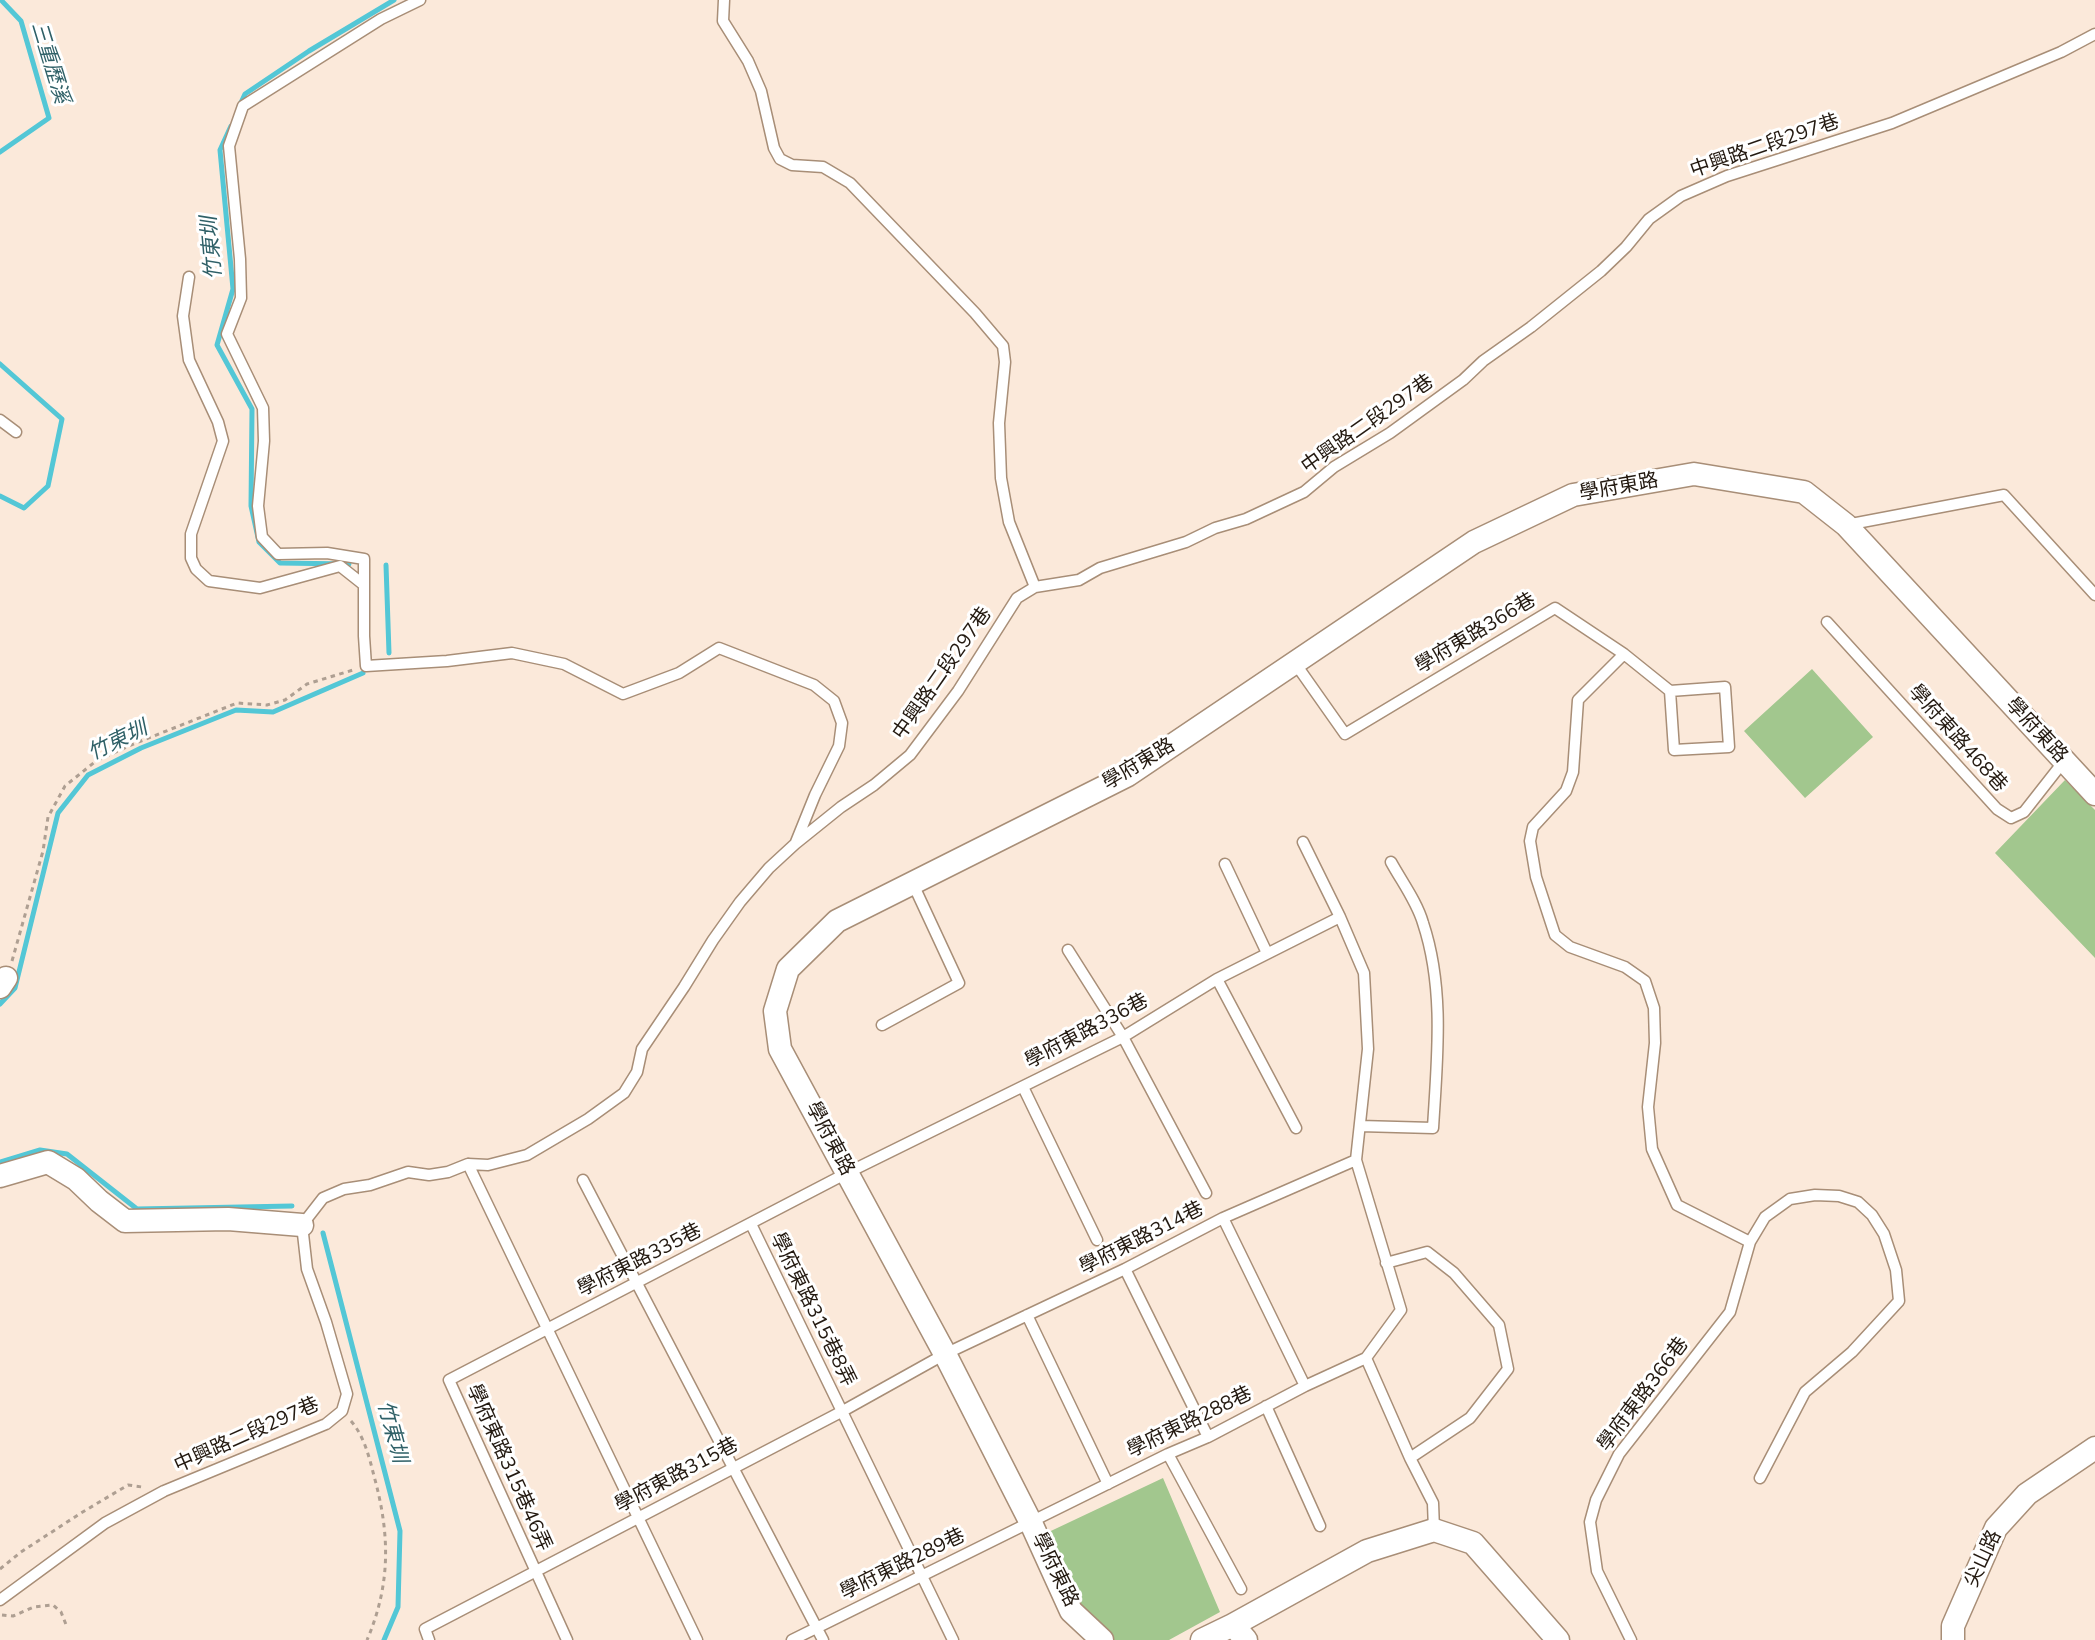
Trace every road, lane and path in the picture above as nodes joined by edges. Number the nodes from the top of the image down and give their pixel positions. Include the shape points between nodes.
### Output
1 (420, 0) edge
2 (724, 0) edge
3 (2095, 34) edge
4 (189, 277) dead end
5 (0, 420) edge
6 (16, 432) dead end
7 (1846, 525) junction
8 (364, 585) junction
9 (1035, 587) junction
10 (2095, 595) edge
11 (1827, 622) dead end
12 (1624, 654) junction
13 (1295, 663) junction
14 (366, 666) junction
15 (1670, 691) junction
16 (2064, 761) junction
17 (2095, 794) edge
18 (1303, 842) dead end
19 (795, 844) junction
20 (1391, 862) dead end
21 (1225, 864) dead end
22 (913, 884) junction
23 (1340, 917) junction
24 (1068, 950) dead end
25 (1267, 953) junction
26 (1217, 979) junction
27 (3, 982) edge
28 (882, 1025) dead end
29 (1123, 1037) junction
30 (1023, 1087) junction
31 (1360, 1125) junction
32 (1296, 1128) dead end
33 (1356, 1160) junction
34 (468, 1164) junction
35 (847, 1173) junction
36 (0, 1176) edge
37 (583, 1180) dead end
38 (1206, 1192) dead end
39 (1223, 1218) junction
40 (751, 1224) junction
41 (302, 1225) junction
42 (1097, 1240) dead end
43 (1750, 1242) junction
44 (1386, 1263) junction
45 (1125, 1269) junction
46 (636, 1284) junction
47 (1027, 1315) junction
48 (547, 1329) junction
49 (945, 1354) junction
50 (1366, 1358) junction
51 (449, 1380) joint
52 (1305, 1386) junction
53 (1266, 1406) junction
54 (342, 1411) junction
55 (841, 1412) junction
56 (1208, 1437) junction
57 (2095, 1448) edge
58 (1168, 1454) junction
59 (1410, 1458) junction
60 (732, 1468) junction
61 (1760, 1478) dead end
62 (1108, 1484) junction
63 (164, 1491) junction
64 (638, 1517) junction
65 (1031, 1523) junction
66 (1320, 1526) dead end
67 (1434, 1530) junction
68 (0, 1569) edge
69 (534, 1571) junction
70 (922, 1576) junction
71 (1241, 1589) dead end
72 (0, 1600) edge
73 (0, 1615) edge
74 (67, 1627) dead end
75 (816, 1628) junction
76 (1240, 1632) edge
77 (367, 1640) edge
78 (429, 1640) edge
79 (567, 1640) edge
80 (697, 1640) edge
81 (792, 1640) edge
82 (823, 1640) edge
83 (953, 1640) edge
84 (1102, 1640) edge
85 (1202, 1640) edge
86 (1558, 1640) edge
87 (1631, 1640) edge
88 (1953, 1640) edge

1 - 8 lane via 243,106 229,146 241,298 227,334 263,408 258,506 262,537 279,554 327,553 364,559
2 - 9 lane via 723,21 761,91 780,159 792,165 823,167 850,183 1003,346 1001,478 1010,522
3 - 9 lane, 中興路二段297巷 via 1892,123 1727,176 1682,196 1649,219 1600,271 1531,327 1304,492 1246,519 1100,568 1079,580
4 - 8 lane via 183,316 189,360 223,441 191,534 191,558 196,569 209,580 260,588 340,566
5 - 6 lane
7 - 10 lane via 2004,495
7 - 13 street, 學府東路 via 1804,492 1694,474 1573,495 1474,542
7 - 16 street, 學府東路
8 - 14 lane
9 - 19 lane, 中興路二段297巷 via 1017,598 958,691 910,755
11 - 16 lane, 學府東路468巷 via 1997,809 2012,818 2024,812
12 - 13 lane, 學府東路366巷 via 1555,608 1345,734
12 - 15 lane
12 - 43 lane via 1578,700 1573,772 1566,791 1533,827 1530,841 1536,877 1555,935 1570,947 1625,967 1645,981 1654,1008 1655,1043 1648,1107 1652,1149 1677,1205
13 - 22 street, 學府東路 via 1128,775
14 - 19 lane via 512,653 564,664 622,694 679,673 719,648 814,685 834,701 842,723 839,746
14 - 27 path via 307,684 285,700 267,705 237,703 131,745 96,761 65,786 48,817 40,861
15 - 15 lane via 1674,750 1729,747 1725,687
16 - 17 street, 學府東路
18 - 23 lane
19 - 34 lane, 中興路二段297巷 via 769,868 712,940 642,1050 637,1072 624,1093 527,1155 488,1165
20 - 31 lane via 1423,921 1436,978 1438,1054 1433,1128
21 - 25 lane
22 - 28 lane via 959,983
22 - 35 street, 學府東路 via 837,921 788,969 775,1011 780,1049
23 - 25 lane, 學府東路336巷
23 - 31 lane via 1364,973 1368,1048
24 - 29 lane
25 - 26 lane, 學府東路336巷
26 - 29 lane, 學府東路336巷
26 - 32 lane
29 - 30 lane, 學府東路336巷
29 - 38 lane
30 - 35 lane, 學府東路336巷
30 - 42 lane
31 - 33 lane
33 - 39 lane, 學府東路314巷
33 - 44 lane
34 - 41 lane, 中興路二段297巷 via 429,1175 408,1172 344,1189 323,1198
34 - 48 lane
35 - 40 lane, 學府東路335巷
35 - 49 street, 學府東路
36 - 41 street via 48,1162 76,1179 125,1221 228,1219
37 - 46 lane
39 - 45 lane, 學府東路314巷
39 - 52 lane
40 - 46 lane, 學府東路335巷
40 - 55 lane, 學府東路315巷8弄
41 - 54 lane, 中興路二段297巷 via 307,1269 347,1394
43 - 61 lane, 學府東路366巷 via 1764,1217 1790,1199 1839,1196 1858,1202 1884,1234 1896,1270 1899,1301 1852,1352 1805,1392
43 - 87 lane, 學府東路366巷 via 1730,1312 1619,1454 1596,1500 1590,1522 1597,1571
44 - 50 lane via 1401,1310
44 - 59 lane via 1426,1252 1454,1273 1499,1325 1508,1369 1470,1418
45 - 47 lane, 學府東路314巷
45 - 56 lane
46 - 48 lane, 學府東路335巷
46 - 60 lane
47 - 49 lane, 學府東路314巷
47 - 62 lane
48 - 51 lane, 學府東路335巷
48 - 64 lane
49 - 55 lane, 學府東路315巷
49 - 65 street, 學府東路
50 - 52 lane, 學府東路288巷
50 - 59 lane
51 - 69 lane, 學府東路315巷46弄
52 - 53 lane, 學府東路288巷
53 - 56 lane, 學府東路288巷
53 - 66 lane
54 - 63 lane, 中興路二段297巷 via 326,1424
54 - 77 path via 359,1430 370,1458 382,1504 387,1549 384,1586
55 - 60 lane, 學府東路315巷
55 - 70 lane, 學府東路315巷8弄
56 - 58 lane, 學府東路288巷
57 - 88 street, 尖山路 via 2027,1494 1996,1528 1953,1626
58 - 62 lane, 學府東路288巷
58 - 71 lane
59 - 67 lane via 1433,1503
60 - 64 lane, 學府東路315巷
60 - 75 lane
62 - 65 lane, 學府東路288巷
63 - 68 path via 128,1485
63 - 72 lane, 中興路二段297巷 via 105,1523
64 - 69 lane, 學府東路315巷
64 - 80 lane
65 - 70 lane, 學府東路289巷
65 - 84 street, 學府東路 via 1071,1611
67 - 76 street via 1366,1551
67 - 86 street via 1473,1543
69 - 78 lane, 學府東路315巷 via 425,1629
69 - 79 lane, 學府東路315巷46弄
70 - 75 lane, 學府東路289巷
70 - 83 lane, 學府東路315巷8弄
73 - 74 path via 13,1616 34,1607 53,1605
75 - 81 lane, 學府東路289巷
75 - 82 lane
76 - 85 street

